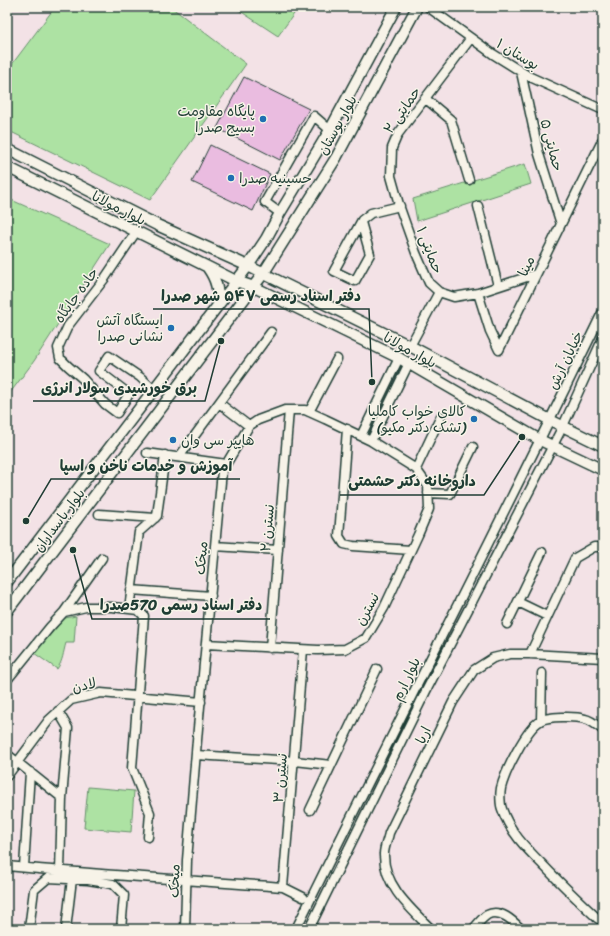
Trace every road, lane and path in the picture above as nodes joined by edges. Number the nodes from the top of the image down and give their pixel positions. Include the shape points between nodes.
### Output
1 (396, 7) edge
2 (417, 7) edge
3 (428, 7) edge
4 (470, 38) junction
5 (521, 72) junction
6 (426, 99) junction
7 (603, 110) edge
8 (330, 130) junction
9 (603, 139) edge
10 (7, 148) edge
11 (7, 167) edge
12 (469, 180) dead end
13 (478, 206) dead end
14 (400, 207) junction
15 (280, 213) junction
16 (361, 222) junction
17 (561, 224) junction
18 (136, 232) junction
19 (248, 266) junction
20 (207, 267) junction
21 (264, 274) junction
22 (536, 274) junction
23 (236, 281) junction
24 (498, 286) junction
25 (254, 288) junction
26 (439, 292) junction
27 (478, 293) junction
28 (218, 305) junction
29 (603, 311) edge
30 (271, 332) dead end
31 (603, 338) edge
32 (410, 346) junction
33 (399, 358) junction
34 (337, 359) dead end
35 (408, 365) junction
36 (154, 390) junction
37 (219, 403) junction
38 (289, 410) junction
39 (309, 412) junction
40 (440, 416) dead end
41 (550, 420) junction
42 (249, 426) junction
43 (563, 426) junction
44 (347, 429) junction
45 (361, 436) junction
46 (540, 440) junction
47 (371, 441) junction
48 (552, 446) junction
49 (603, 446) edge
50 (473, 447) dead end
51 (147, 453) dead end
52 (164, 455) junction
53 (180, 457) junction
54 (226, 464) junction
55 (416, 469) junction
56 (603, 470) edge
57 (428, 490) junction
58 (99, 514) dead end
59 (155, 518) junction
60 (215, 546) junction
61 (603, 546) edge
62 (278, 550) junction
63 (411, 550) junction
64 (542, 552) dead end
65 (102, 558) dead end
66 (21, 564) junction
67 (35, 575) junction
68 (7, 582) edge
69 (131, 590) junction
70 (210, 596) junction
71 (518, 602) junction
72 (129, 609) junction
73 (7, 612) edge
74 (64, 612) junction
75 (547, 616) junction
76 (507, 624) dead end
77 (206, 644) junction
78 (270, 648) junction
79 (303, 650) junction
80 (530, 654) junction
81 (603, 658) edge
82 (377, 669) dead end
83 (542, 673) dead end
84 (7, 680) edge
85 (137, 697) junction
86 (201, 702) junction
87 (58, 712) junction
88 (541, 720) junction
89 (603, 730) edge
90 (7, 754) edge
91 (196, 755) junction
92 (295, 761) junction
93 (17, 762) junction
94 (331, 765) junction
95 (30, 772) junction
96 (7, 776) edge
97 (62, 798) junction
98 (310, 810) dead end
99 (148, 837) dead end
100 (7, 866) edge
101 (24, 867) junction
102 (60, 871) junction
103 (48, 874) junction
104 (119, 875) junction
105 (72, 879) junction
106 (187, 879) junction
107 (284, 887) junction
108 (118, 889) junction
109 (303, 897) dead end
110 (603, 922) edge
111 (30, 929) edge
112 (66, 929) edge
113 (121, 929) edge
114 (185, 929) edge
115 (296, 929) edge
116 (309, 929) edge
117 (430, 929) edge
118 (473, 929) edge
119 (521, 929) edge

1 - 8 main road, بلوار بوستان
2 - 21 main road, بلوار بوستان via 336,158
3 - 4 street, بوستان ۱
4 - 5 street, بوستان ۱
4 - 6 street, حمایتی ۲
5 - 7 street, بوستان ۱
5 - 17 street, حمایتی ۵ via 539,154
6 - 12 street via 451,120
6 - 14 street, حمایتی ۲ via 398,134 392,148 391,176
8 - 15 main road, بلوار بوستان
8 - 15 street via 314,116 265,202
9 - 17 street, مینا
10 - 19 main road, بلوار مولانا via 157,226
11 - 18 main road, بلوار مولانا
13 - 24 street
14 - 16 street via 371,213
14 - 26 street, حمایتی ۱ via 429,283
15 - 19 main road, بلوار بوستان
16 - 16 street via 334,271 355,281 370,254
17 - 22 street, مینا
18 - 20 main road, بلوار مولانا
18 - 36 street, جاده جایگاه via 68,326 58,348 60,358 117,413 129,394 99,370 109,356
19 - 21 main road, بلوار مولانا
19 - 23 main road, بلوار پاسداران
20 - 23 main road, بلوار مولانا
20 - 28 main road via 215,278
21 - 25 main road, بلوار پاسداران
21 - 32 main road, بلوار مولانا
22 - 24 street, حمایتی ۱
22 - 27 street, مینا via 500,350 490,331
23 - 25 main road, بلوار مولانا
23 - 28 main road, بلوار پاسداران
24 - 27 street, حمایتی ۱
25 - 33 main road, بلوار مولانا
25 - 67 main road, بلوار پاسداران
26 - 27 street, حمایتی ۱ via 454,297
26 - 32 street
28 - 36 main road, بلوار پاسداران
29 - 41 street, خیابان آرش
30 - 37 street
31 - 43 street, خیابان آرش
32 - 41 main road, بلوار مولانا
33 - 35 main road, بلوار مولانا
33 - 45 street
34 - 39 street
35 - 46 main road, بلوار مولانا
35 - 47 street
36 - 66 main road, بلوار پاسداران
37 - 42 street
37 - 53 street
38 - 39 street
38 - 42 street via 258,420
38 - 62 street, نسترن ۲
39 - 44 street
40 - 55 street
41 - 43 main road, بلوار مولانا
41 - 46 street, خیابان آرش
42 - 54 street, میخک
43 - 48 street, خیابان آرش
43 - 49 main road, بلوار مولانا
44 - 45 street
44 - 63 street via 339,536 344,544 353,546
45 - 47 street
46 - 48 main road, بلوار مولانا
46 - 115 street, بلوار ارم
47 - 55 street
48 - 56 main road, بلوار مولانا
48 - 116 street, بلوار ارم via 426,691
50 - 57 street via 450,494
51 - 52 street
52 - 53 street
52 - 59 street
53 - 54 street
54 - 60 street, میخک via 222,471
55 - 57 street
57 - 63 street, نسترن via 429,509
58 - 59 street
59 - 69 street via 139,532
60 - 62 street
60 - 70 street, میخک
61 - 75 street via 594,547 575,558
62 - 78 street, نسترن ۲
63 - 79 street, نسترن via 384,608 366,638 345,648
64 - 71 street
65 - 74 street
66 - 67 main road
66 - 68 main road, بلوار پاسداران
67 - 73 main road, بلوار پاسداران
69 - 70 street
69 - 72 street
70 - 77 street, میخک
71 - 75 street
71 - 76 street
72 - 74 street via 86,607
72 - 85 street via 138,610 144,616
74 - 84 street
75 - 80 street
77 - 78 street, نسترن
77 - 86 street, میخک
78 - 79 street, نسترن
79 - 92 street, نسترن ۳
80 - 81 street, اریا
80 - 117 street, اریا via 510,654 493,658 474,670 453,702 389,833 384,854 387,873 400,897
82 - 94 street
83 - 88 street
85 - 86 street, لادن
85 - 87 street, لادن via 101,694 71,700
85 - 99 street via 132,768 150,813
86 - 91 street, میخک
87 - 93 street, لادن
87 - 97 street via 68,728
88 - 89 street via 562,717 585,719
88 - 110 street via 533,726 505,776 500,790 501,807 507,823 521,843
90 - 93 street
91 - 92 street
91 - 106 street, میخک
92 - 94 street
92 - 107 street, نسترن ۳
93 - 95 street
93 - 96 street, لادن
94 - 98 street
95 - 97 street
95 - 101 street
97 - 102 street
100 - 101 street
101 - 103 street
102 - 103 street
102 - 104 street
103 - 105 street
103 - 111 street via 34,890
104 - 106 street
104 - 108 street
105 - 108 street via 114,884
105 - 112 street
106 - 107 street
106 - 114 street, میخک
107 - 109 street
108 - 113 street via 124,895
118 - 119 street via 487,915 496,914 506,916

